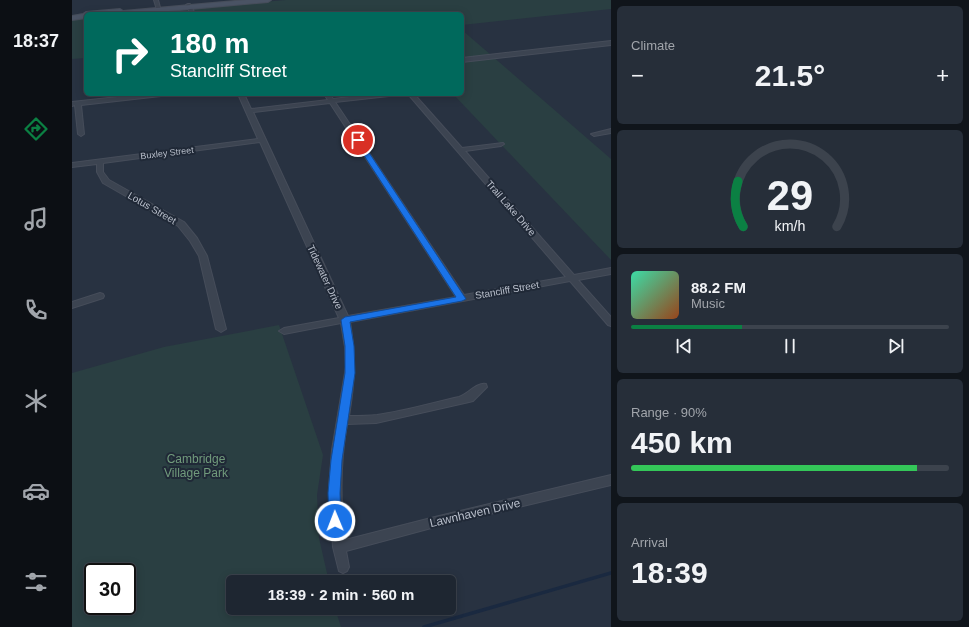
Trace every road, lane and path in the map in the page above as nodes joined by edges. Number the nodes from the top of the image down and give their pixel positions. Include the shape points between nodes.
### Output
1 (156, 0) edge
2 (242, 0) edge
3 (268, 0) edge
4 (189, 6) junction
5 (158, 9) junction
6 (122, 12) edge
7 (131, 12) edge
8 (192, 12) edge
9 (84, 15) edge
10 (72, 16) edge
11 (611, 43) edge
12 (464, 60) edge
13 (144, 96) edge
14 (242, 96) edge
15 (328, 96) edge
16 (373, 96) edge
17 (413, 96) edge
18 (332, 101) junction
19 (75, 104) edge
20 (249, 111) junction
21 (611, 131) edge
22 (81, 134) dead end
23 (594, 134) dead end
24 (262, 140) junction
25 (501, 144) dead end
26 (460, 150) junction
27 (100, 161) junction
28 (72, 165) edge
29 (611, 271) edge
30 (572, 278) junction
31 (100, 296) dead end
32 (462, 299) junction
33 (72, 306) edge
34 (345, 320) junction
35 (611, 323) edge
36 (221, 329) dead end
37 (284, 331) dead end
38 (482, 387) dead end
39 (343, 420) junction
40 (611, 480) edge
41 (339, 547) junction
42 (343, 567) dead end

1 - 5 street
2 - 4 main road
3 - 4 main road
4 - 5 main road
4 - 8 street
5 - 6 main road
5 - 7 main road
9 - 10 main road
11 - 12 street
13 - 19 street
14 - 20 street, Tidewater Drive
15 - 18 street
16 - 18 street
17 - 26 street, Trail Lake Drive
18 - 20 street
18 - 32 street
19 - 22 street
20 - 24 street, Tidewater Drive
21 - 23 street
24 - 27 street, Buxley Street
24 - 34 street, Tidewater Drive
25 - 26 street
26 - 30 street, Trail Lake Drive
27 - 28 street, Buxley Street
27 - 36 street, Lotus Street via 100,172 106,181 181,224 194,240 203,256
29 - 30 street, Stancliff Street
30 - 32 street, Stancliff Street
30 - 35 street, Trail Lake Drive
31 - 33 street
32 - 34 street, Stancliff Street
34 - 37 street, Stancliff Street
34 - 39 street, Tidewater Drive via 350,373
38 - 39 street via 469,398 404,414 376,419
39 - 41 street, Tidewater Drive via 336,460 334,493
40 - 41 street, Lawnhaven Drive
41 - 42 street, Tidewater Drive

